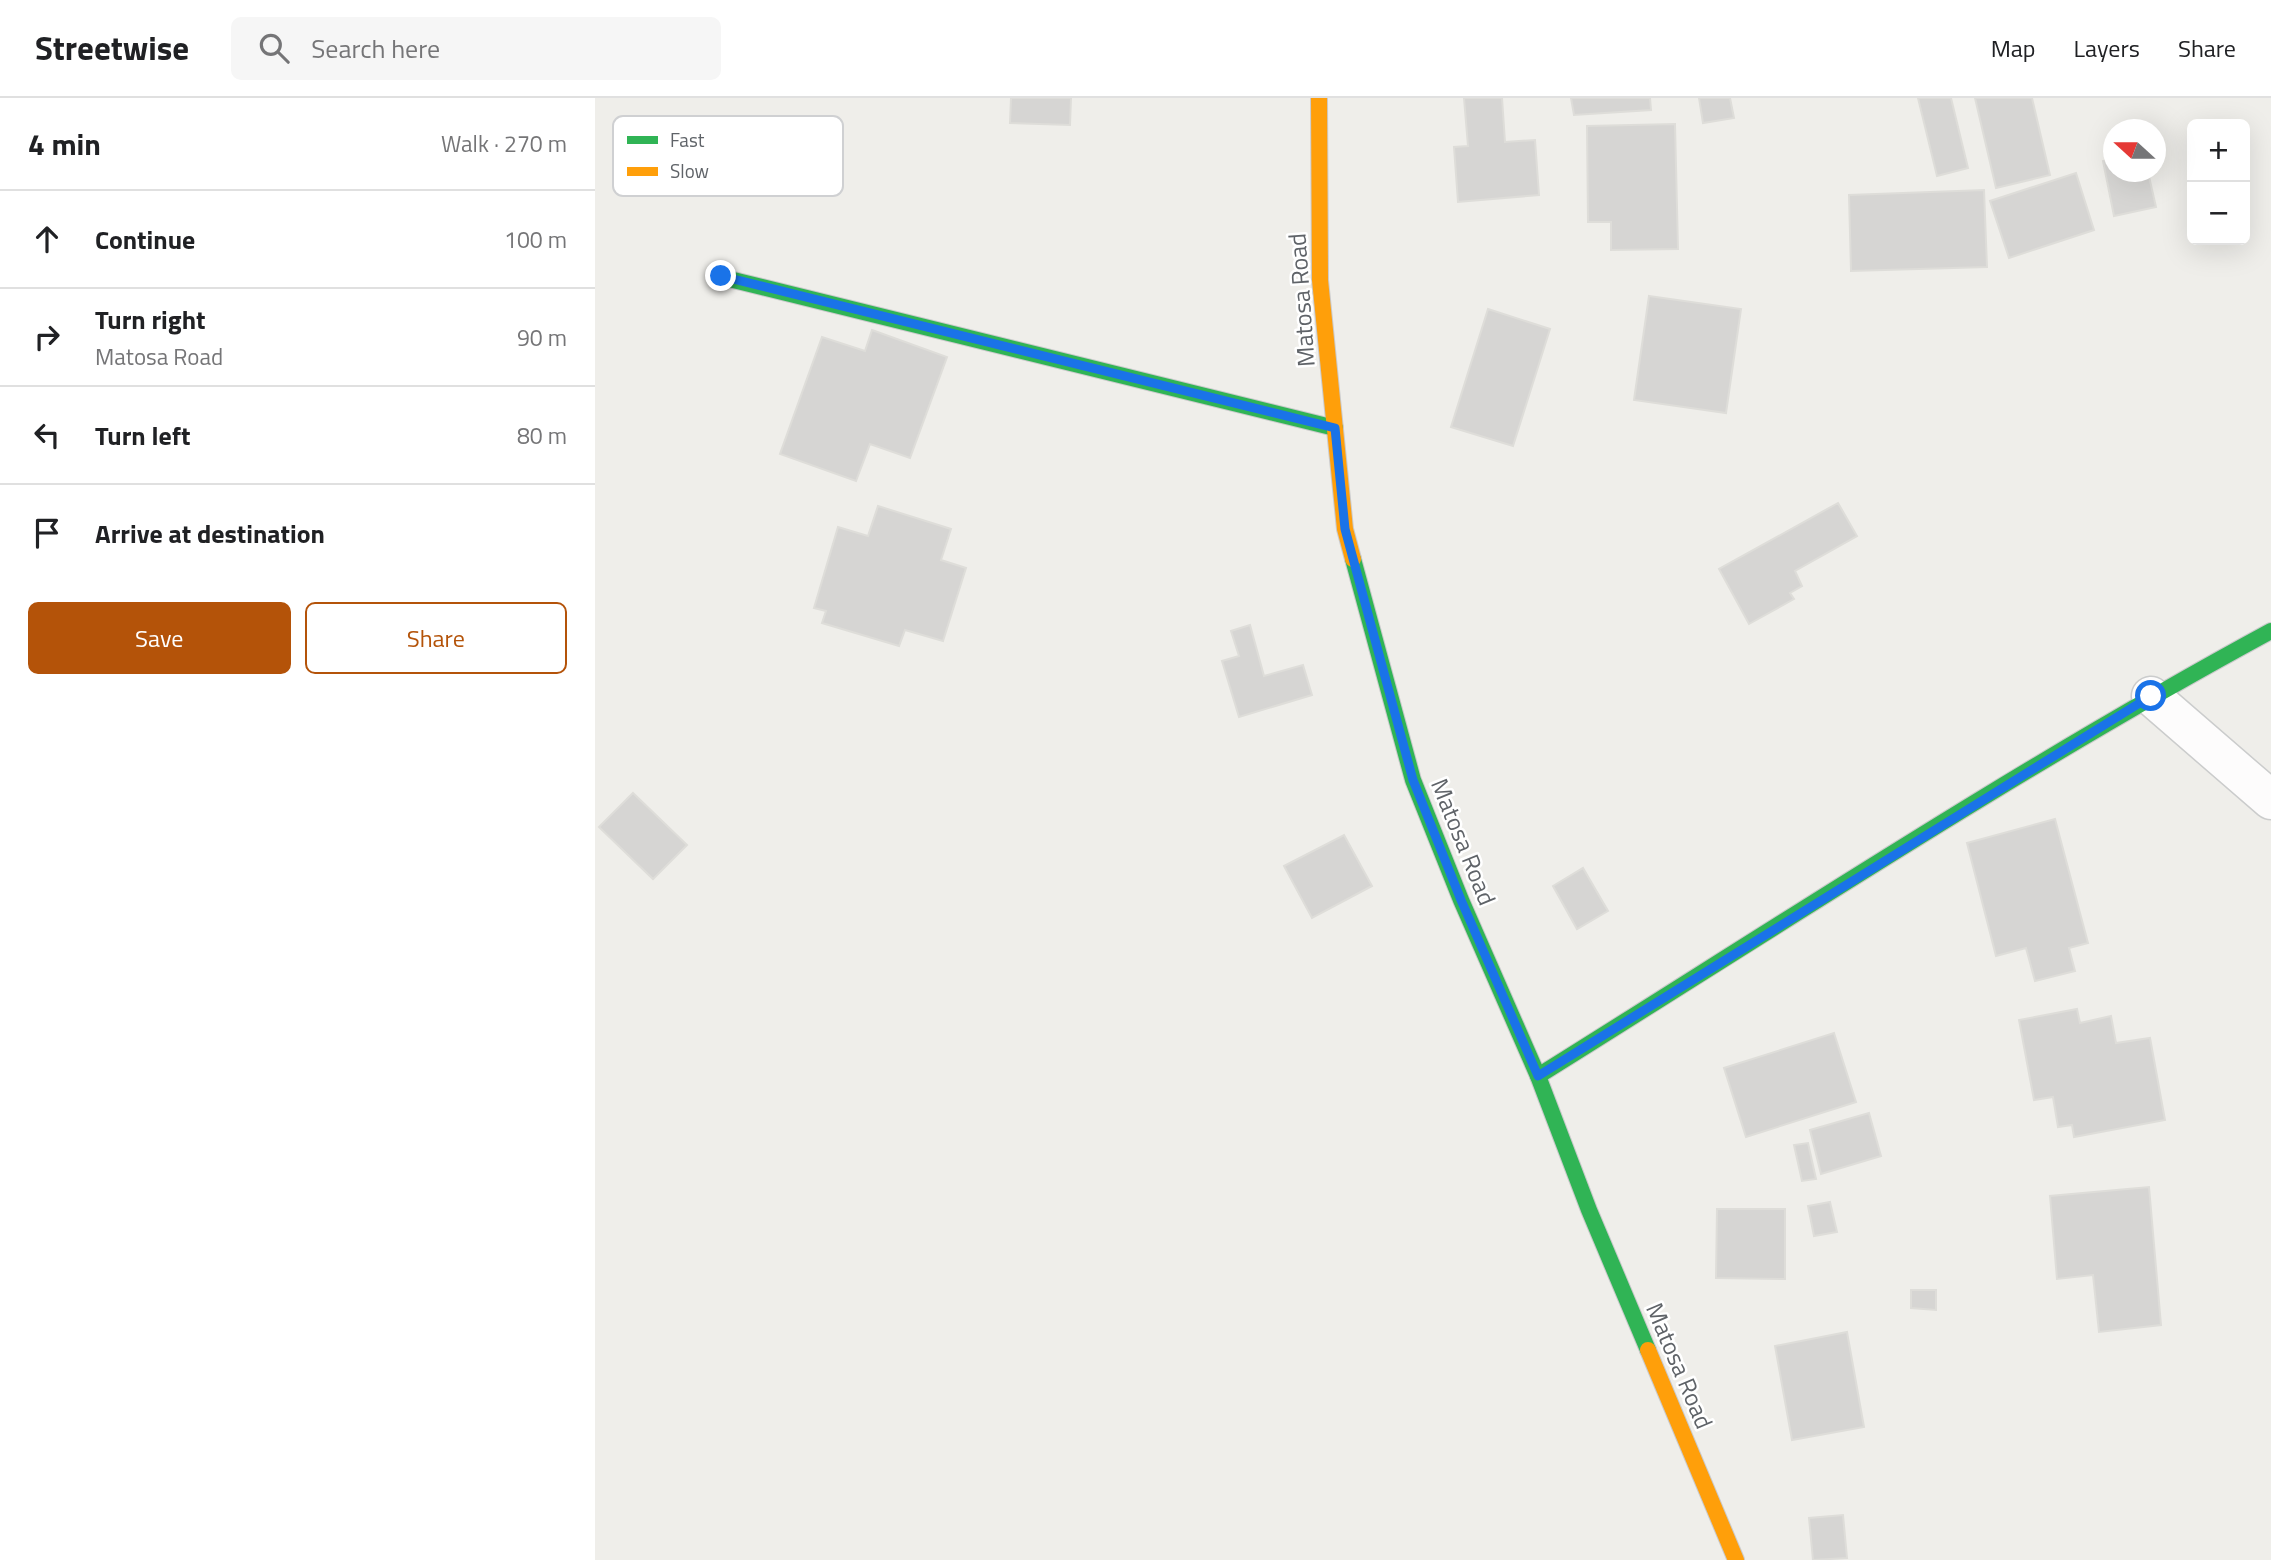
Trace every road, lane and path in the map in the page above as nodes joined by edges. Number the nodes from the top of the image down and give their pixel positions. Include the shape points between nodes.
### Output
1 (1319, 98) edge
2 (721, 276) dead end
3 (1335, 428) junction
4 (2271, 631) edge
5 (2151, 696) junction
6 (2271, 800) edge
7 (1538, 1076) junction
8 (1736, 1560) edge

1 - 3 street, Matosa Road via 1320,280
2 - 3 street
3 - 7 street, Matosa Road via 1345,529 1413,780
4 - 5 street
5 - 6 street
5 - 7 street
7 - 8 street, Matosa Road via 1589,1210

